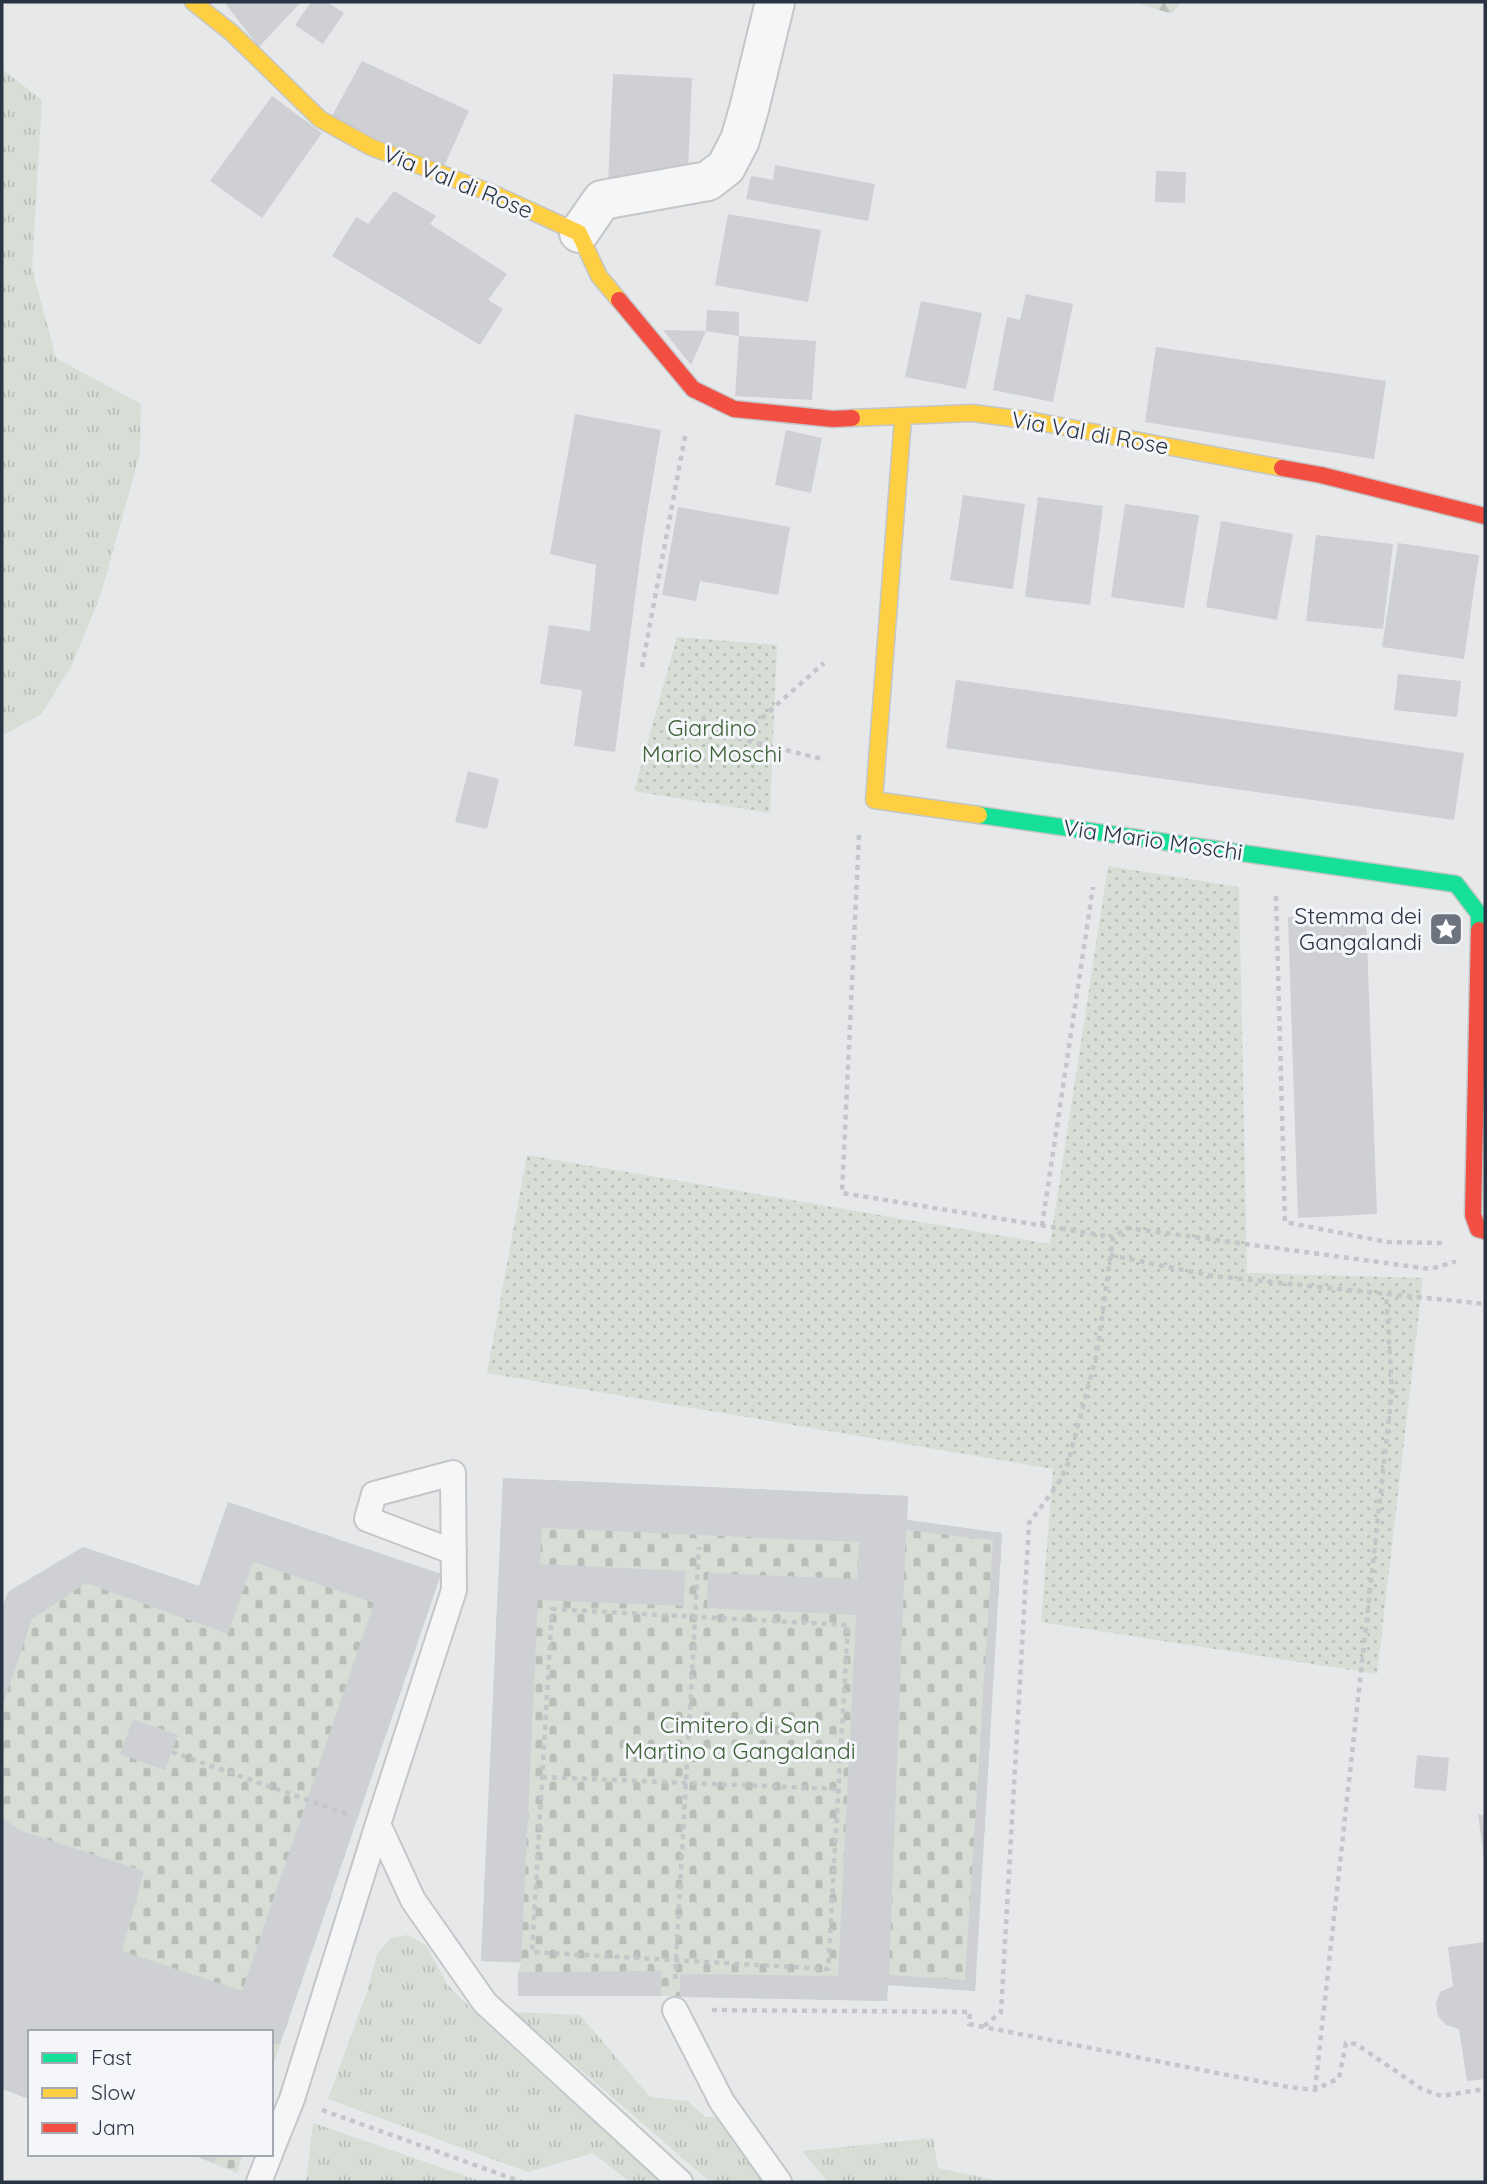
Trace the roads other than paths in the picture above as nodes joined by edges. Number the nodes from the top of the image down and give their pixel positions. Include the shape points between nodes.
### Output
1 (193, 2) edge
2 (775, 2) edge
3 (579, 233) junction
4 (903, 417) junction
5 (1485, 516) edge
6 (1482, 1230) edge
7 (454, 1552) dead end
8 (378, 1824) junction
9 (675, 2010) road end
10 (273, 2148) edge
11 (270, 2156) edge
12 (259, 2182) edge
13 (680, 2182) edge
14 (779, 2182) edge

1 - 3 street, Via Val di Rose via 232,33 320,119 371,148 494,194
2 - 3 street via 740,140 726,167 708,181 602,200
3 - 4 street, Via Val di Rose via 599,276 694,389 734,410 833,419
4 - 5 street, Via Val di Rose via 972,413 1034,421 1321,475
4 - 6 street, Via Mario Moschi via 874,800 1456,884 1479,914 1473,1215
7 - 8 lane via 454,1590
8 - 10 lane
8 - 13 lane via 413,1900 485,2003
9 - 14 lane via 722,2102
11 - 12 lane

